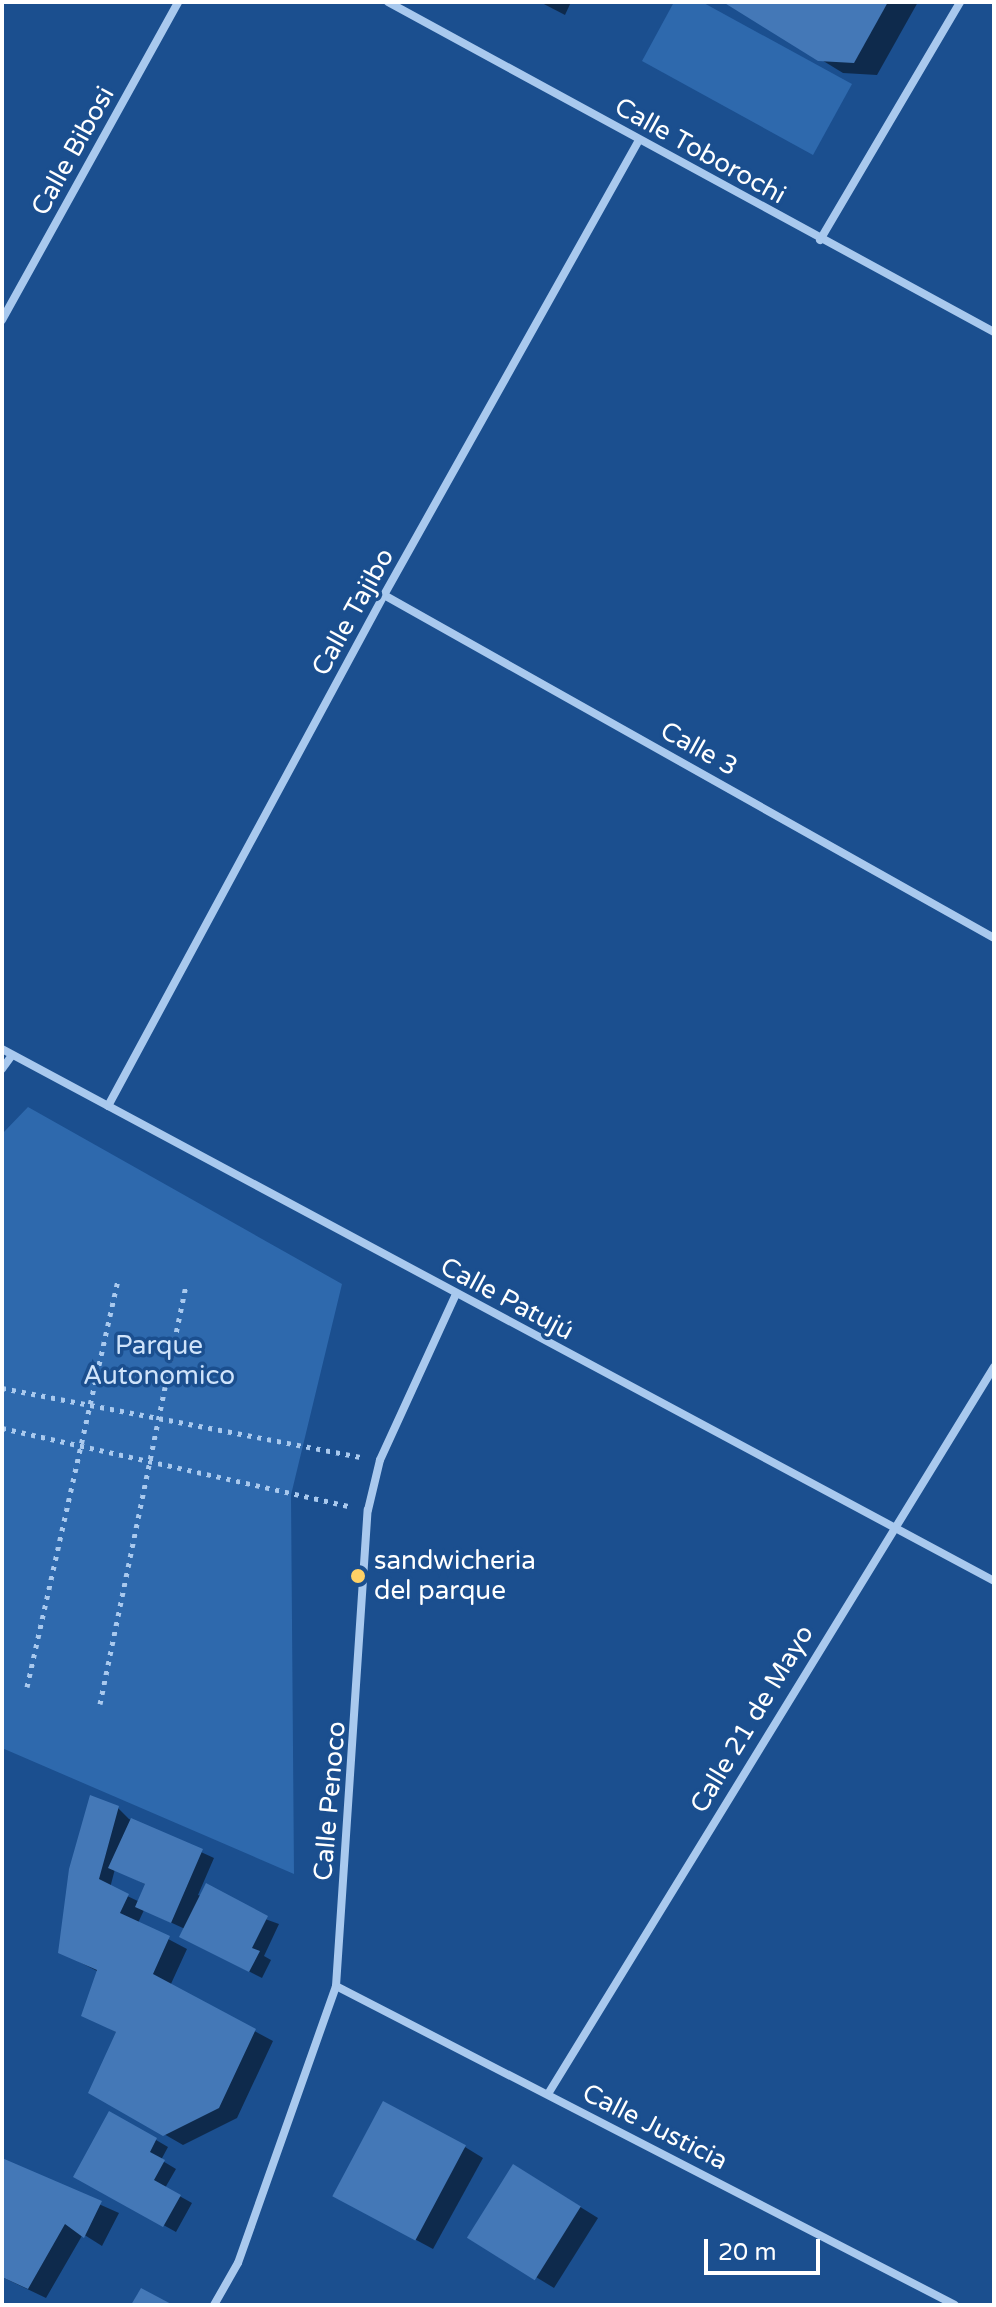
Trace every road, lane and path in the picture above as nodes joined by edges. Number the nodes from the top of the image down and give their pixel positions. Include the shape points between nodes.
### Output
1 (178, 2) edge
2 (388, 2) edge
3 (960, 2) edge
4 (639, 140) junction
5 (820, 240) junction
6 (2, 296) edge
7 (12, 302) junction
8 (2, 320) edge
9 (994, 332) edge
10 (384, 595) junction
11 (994, 938) edge
12 (2, 1049) edge
13 (12, 1055) junction
14 (2, 1069) edge
15 (108, 1106) junction
16 (118, 1279) dead end
17 (186, 1285) dead end
18 (456, 1294) junction
19 (994, 1367) edge
20 (2, 1388) edge
21 (90, 1406) junction
22 (158, 1420) junction
23 (2, 1428) edge
24 (81, 1446) junction
25 (380, 1460) junction
26 (150, 1461) junction
27 (368, 1510) junction
28 (892, 1526) junction
29 (994, 1581) edge
30 (27, 1687) dead end
31 (100, 1704) dead end
32 (336, 1986) junction
33 (548, 2094) junction
34 (214, 2305) edge
35 (955, 2305) edge

1 - 7 street, Calle Bibosi
2 - 4 street, Calle Toborochi
3 - 5 street
4 - 5 street, Calle Toborochi
4 - 10 street, Calle Tajibo
5 - 9 street, Calle Toborochi
6 - 7 street
7 - 8 street, Calle Bibosi
10 - 11 street, Calle 3
10 - 15 street, Calle Tajibo
12 - 13 street, Calle Patujú
13 - 14 street
13 - 15 street, Calle Patujú
15 - 18 street, Calle Patujú
16 - 21 path
17 - 22 path
18 - 25 street, Calle Penoco
18 - 28 street, Calle Patujú
19 - 28 street, Calle 21 de Mayo
20 - 21 path
21 - 22 path
21 - 24 path
22 - 25 path
22 - 26 path
23 - 24 path
24 - 26 path
24 - 30 path
25 - 27 street, Calle Penoco
26 - 27 path
26 - 31 path
27 - 32 street, Calle Penoco
28 - 29 street, Calle Patujú
28 - 33 street, Calle 21 de Mayo
32 - 33 street, Calle Justicia
32 - 34 street, Calle Penoco via 238,2263
33 - 35 street, Calle Justicia

